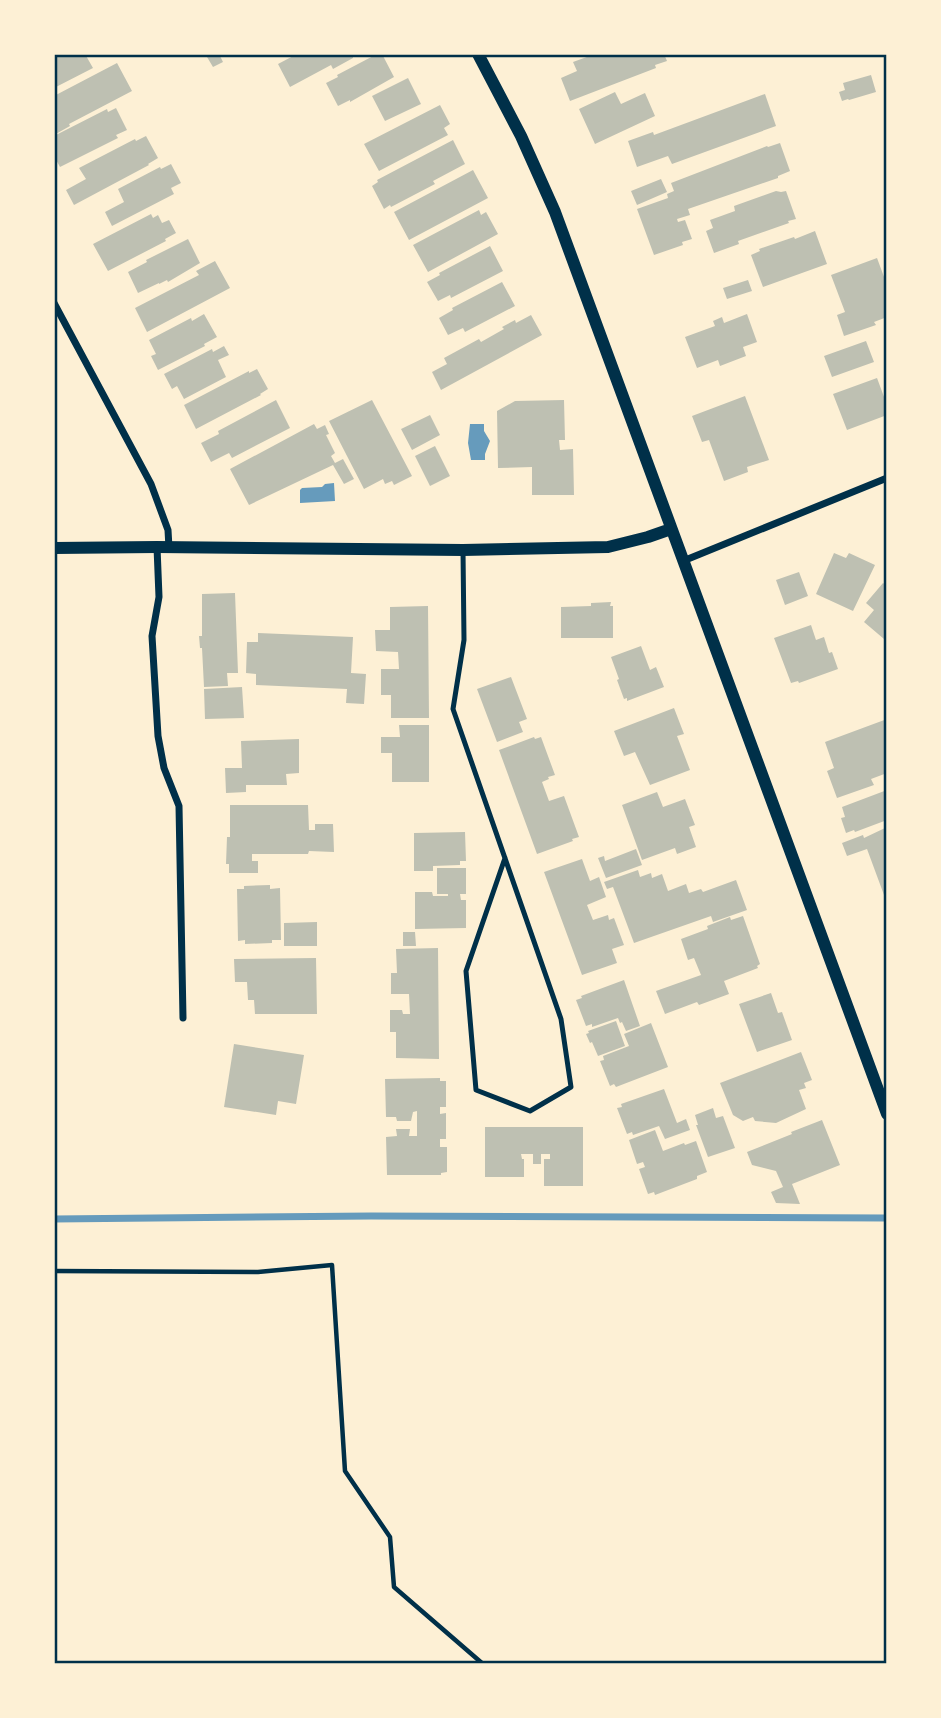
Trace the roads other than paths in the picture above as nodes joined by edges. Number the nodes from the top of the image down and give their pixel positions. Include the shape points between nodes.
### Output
1 (478, 54) edge
2 (54, 303) edge
3 (887, 478) edge
4 (671, 529) junction
5 (163, 547) junction
6 (54, 548) edge
7 (463, 550) junction
8 (683, 561) junction
9 (505, 858) junction
10 (183, 1018) dead end
11 (887, 1114) edge

1 - 4 street via 555,212
2 - 5 street via 151,484 168,530
3 - 8 street
4 - 7 street via 608,547
4 - 8 street
5 - 6 street
5 - 7 street
5 - 10 street via 152,636 158,736 178,806
7 - 9 lane via 464,640 453,709
8 - 11 street
9 - 9 lane via 561,1019 571,1087 530,1111 476,1090 466,971

